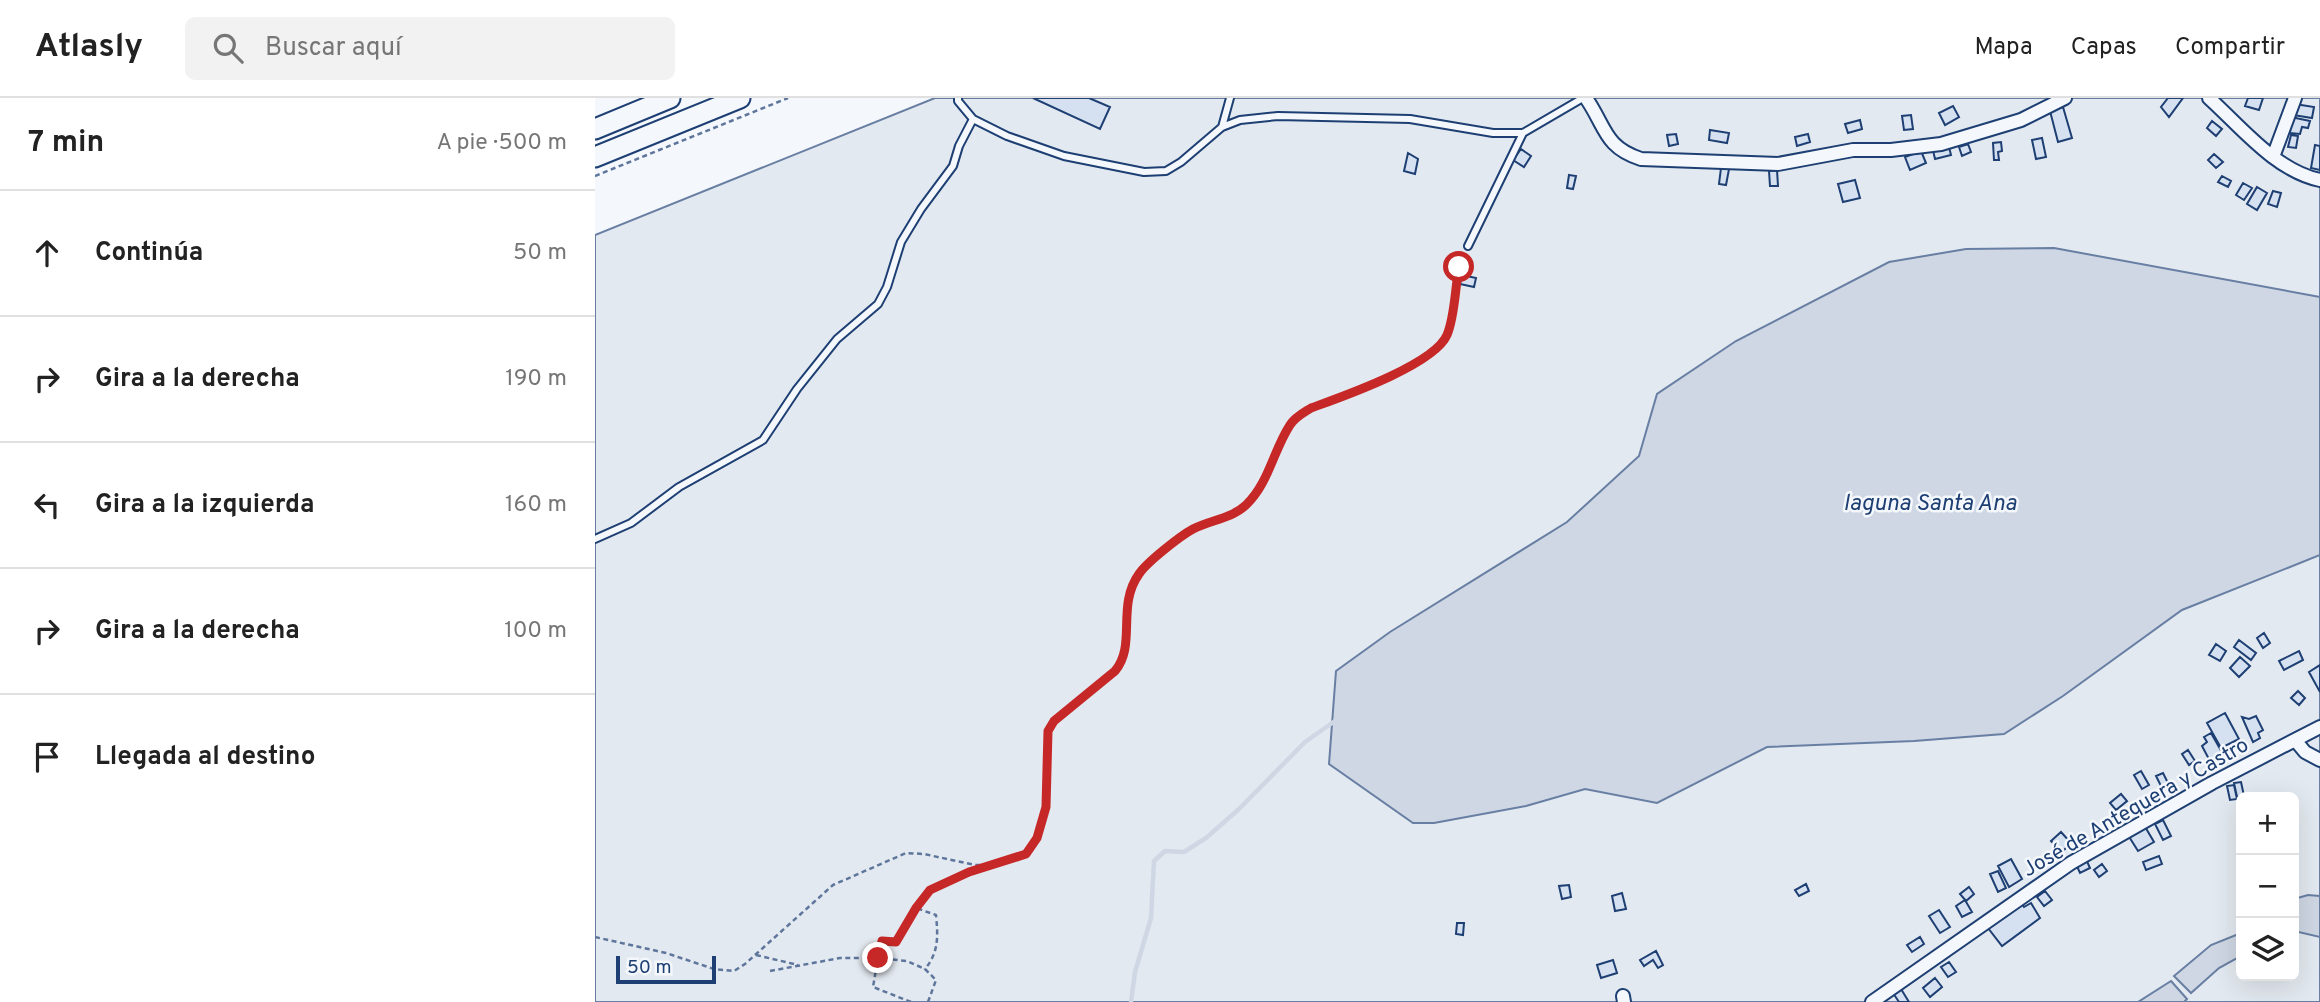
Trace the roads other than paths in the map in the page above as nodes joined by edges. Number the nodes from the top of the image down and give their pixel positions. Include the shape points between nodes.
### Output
1 (670, 98) edge
2 (740, 98) edge
3 (958, 98) edge
4 (1230, 98) edge
5 (1584, 98) edge
6 (2065, 98) edge
7 (2209, 98) edge
8 (2295, 98) edge
9 (973, 119) junction
10 (1222, 127) junction
11 (595, 129) edge
12 (1523, 133) junction
13 (595, 157) edge
14 (2273, 157) junction
15 (2320, 180) edge
16 (1468, 246) road end
17 (595, 539) edge
18 (2320, 727) edge
19 (2295, 740) junction
20 (2320, 761) edge
21 (1872, 1002) edge

1 - 11 highway
2 - 13 highway
3 - 9 lane
4 - 10 lane
5 - 6 street via 1623,153 1641,159 1778,164 1853,150 1941,144 2021,120
5 - 12 lane
7 - 14 street
8 - 14 street
9 - 10 lane via 1064,156 1144,172 1166,171
9 - 17 lane via 953,166 901,242 878,304 837,339 763,440 679,487 631,523
10 - 12 lane via 1278,116 1410,119 1493,133
12 - 16 lane
14 - 15 street
18 - 19 street, José de Antequera y Castro
19 - 20 street
19 - 21 street, José de Antequera y Castro via 2071,863

